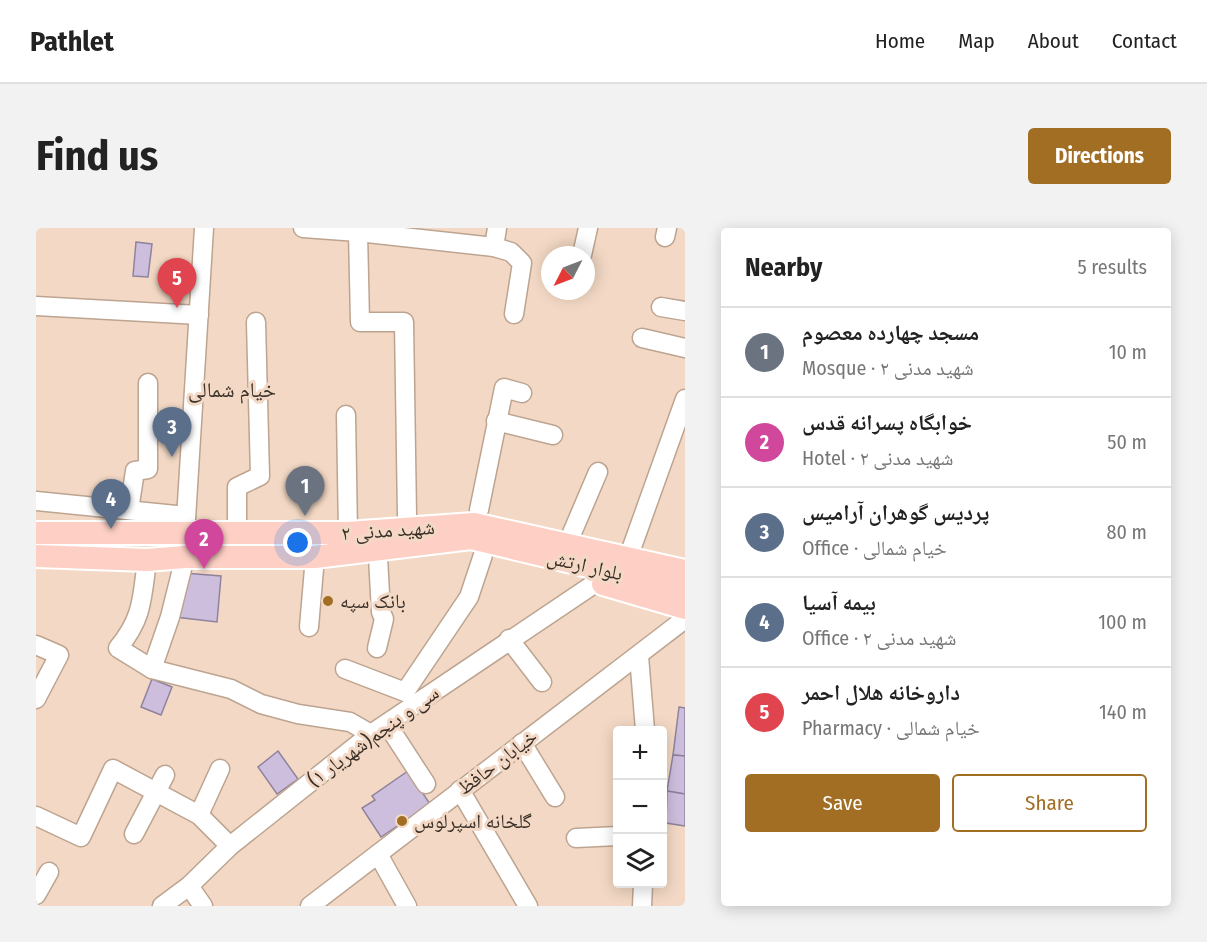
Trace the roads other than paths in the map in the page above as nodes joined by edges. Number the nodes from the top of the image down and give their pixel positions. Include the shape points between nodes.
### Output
1 (204, 228) edge
2 (303, 228) edge
3 (497, 228) edge
4 (588, 228) edge
5 (358, 232) junction
6 (584, 246) edge
7 (494, 247) junction
8 (36, 306) edge
9 (661, 307) dead end
10 (685, 311) edge
11 (514, 314) dead end
12 (199, 315) junction
13 (256, 322) dead end
14 (642, 338) dead end
15 (685, 348) edge
16 (148, 383) dead end
17 (522, 393) dead end
18 (685, 399) edge
19 (346, 415) dead end
20 (496, 421) junction
21 (553, 435) dead end
22 (598, 472) dead end
23 (36, 501) edge
24 (129, 510) junction
25 (406, 516) junction
26 (36, 533) edge
27 (484, 533) junction
28 (572, 533) junction
29 (237, 535) junction
30 (185, 536) junction
31 (365, 543) junction
32 (632, 547) junction
33 (685, 555) edge
34 (36, 556) edge
35 (315, 557) junction
36 (147, 560) junction
37 (685, 571) edge
38 (597, 582) junction
39 (685, 589) edge
40 (685, 608) edge
41 (685, 619) edge
42 (309, 627) dead end
43 (509, 639) junction
44 (36, 645) edge
45 (377, 648) dead end
46 (639, 656) junction
47 (152, 669) junction
48 (345, 669) dead end
49 (542, 682) dead end
50 (36, 699) edge
51 (387, 723) junction
52 (645, 726) edge
53 (371, 734) junction
54 (522, 743) junction
55 (220, 769) dead end
56 (165, 775) dead end
57 (426, 784) dead end
58 (460, 790) junction
59 (157, 793) junction
60 (555, 797) dead end
61 (199, 815) junction
62 (36, 816) edge
63 (134, 834) dead end
64 (613, 836) edge
65 (576, 838) dead end
66 (230, 846) junction
67 (378, 854) junction
68 (49, 872) dead end
69 (189, 886) junction
70 (644, 888) edge
71 (36, 895) edge
72 (335, 898) edge
73 (162, 906) edge
74 (203, 906) edge
75 (310, 906) edge
76 (407, 906) edge
77 (528, 906) edge
78 (642, 906) edge

1 - 12 street
2 - 5 street
3 - 7 street
4 - 6 street
5 - 7 street
5 - 25 street via 360,322 404,322
7 - 11 street via 511,252 522,263
8 - 12 street
9 - 10 street
12 - 30 street
13 - 29 street via 260,476 237,487
14 - 15 street
16 - 24 street via 148,469 135,471
17 - 20 street via 504,388
18 - 32 street
19 - 31 street
20 - 21 street
20 - 27 street
22 - 28 street
23 - 24 street
24 - 30 street
25 - 27 main road
25 - 31 main road
26 - 30 main road, شهید مدنی ۲
27 - 28 main road
27 - 31 main road, شهید مدنی ۲ via 471,538
27 - 37 main road, بلوار ارتش
27 - 38 main road
27 - 39 main road, بلوار ارتش
27 - 48 street via 469,597 405,692
28 - 32 main road
29 - 30 main road, شهید مدنی ۲
29 - 31 main road, شهید مدنی ۲
30 - 35 main road, شهید مدنی ۲
30 - 36 main road, شهید مدنی ۲
30 - 47 street via 170,617
31 - 35 main road, شهید مدنی ۲
31 - 45 street via 384,620
32 - 33 main road
34 - 36 main road, شهید مدنی ۲
35 - 42 street
36 - 47 street via 138,618 118,648
38 - 40 main road
38 - 43 street, سی و پنجم(شهریار ۱)
41 - 46 street, خیابان حافظ
43 - 49 street
43 - 51 street, سی و پنجم(شهریار ۱)
44 - 50 street via 59,655
46 - 52 street
46 - 54 street, خیابان حافظ
47 - 53 street via 231,689 261,704 298,714 350,722
51 - 53 street, سی و پنجم(شهریار ۱)
51 - 57 street
53 - 66 street, سی و پنجم(شهریار ۱)
54 - 58 street, خیابان حافظ
54 - 60 street
55 - 61 street
56 - 59 street
58 - 67 street, خیابان حافظ
58 - 77 street
59 - 61 street
59 - 62 street via 113,769 81,837
59 - 63 street
61 - 66 street
64 - 65 street
66 - 69 street, سی و پنجم(شهریار ۱)
67 - 72 street, خیابان حافظ
67 - 76 street
68 - 71 street
69 - 73 street, سی و پنجم(شهریار ۱)
69 - 74 street
70 - 78 street
72 - 75 street, خیابان حافظ

